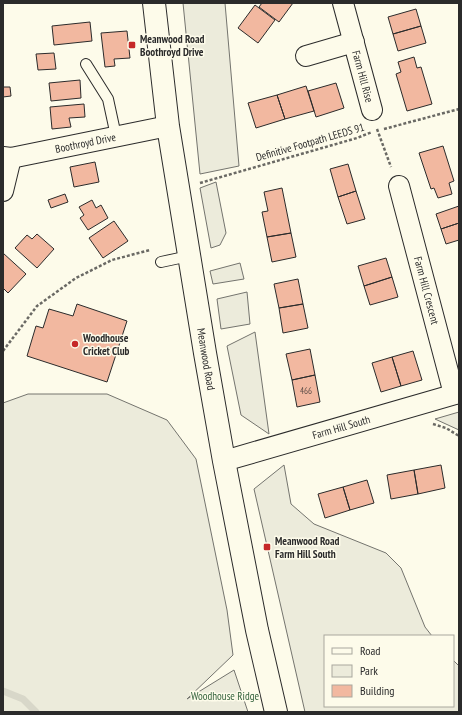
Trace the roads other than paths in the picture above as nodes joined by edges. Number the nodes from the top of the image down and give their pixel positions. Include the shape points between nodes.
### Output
1 (154, 3) edge
2 (343, 3) edge
3 (354, 42) junction
4 (306, 56) dead end
5 (86, 64) dead end
6 (372, 110) road end
7 (168, 126) junction
8 (116, 136) junction
9 (7, 158) edge
10 (399, 186) road end
11 (3, 192) edge
12 (189, 256) junction
13 (161, 262) dead end
14 (456, 394) edge
15 (224, 461) junction
16 (276, 712) edge

1 - 7 street, Meanwood Road
2 - 3 street, Farm Hill Rise
3 - 4 street, Farm Hill Rise
3 - 6 street, Farm Hill Rise
5 - 8 lane via 108,99
7 - 8 street, Boothroyd Drive
7 - 12 street, Meanwood Road
8 - 9 street, Boothroyd Drive
9 - 11 street
10 - 14 street, Farm Hill Crescent
12 - 13 lane
12 - 15 street, Meanwood Road
14 - 15 street, Farm Hill South
15 - 16 street, Meanwood Road

